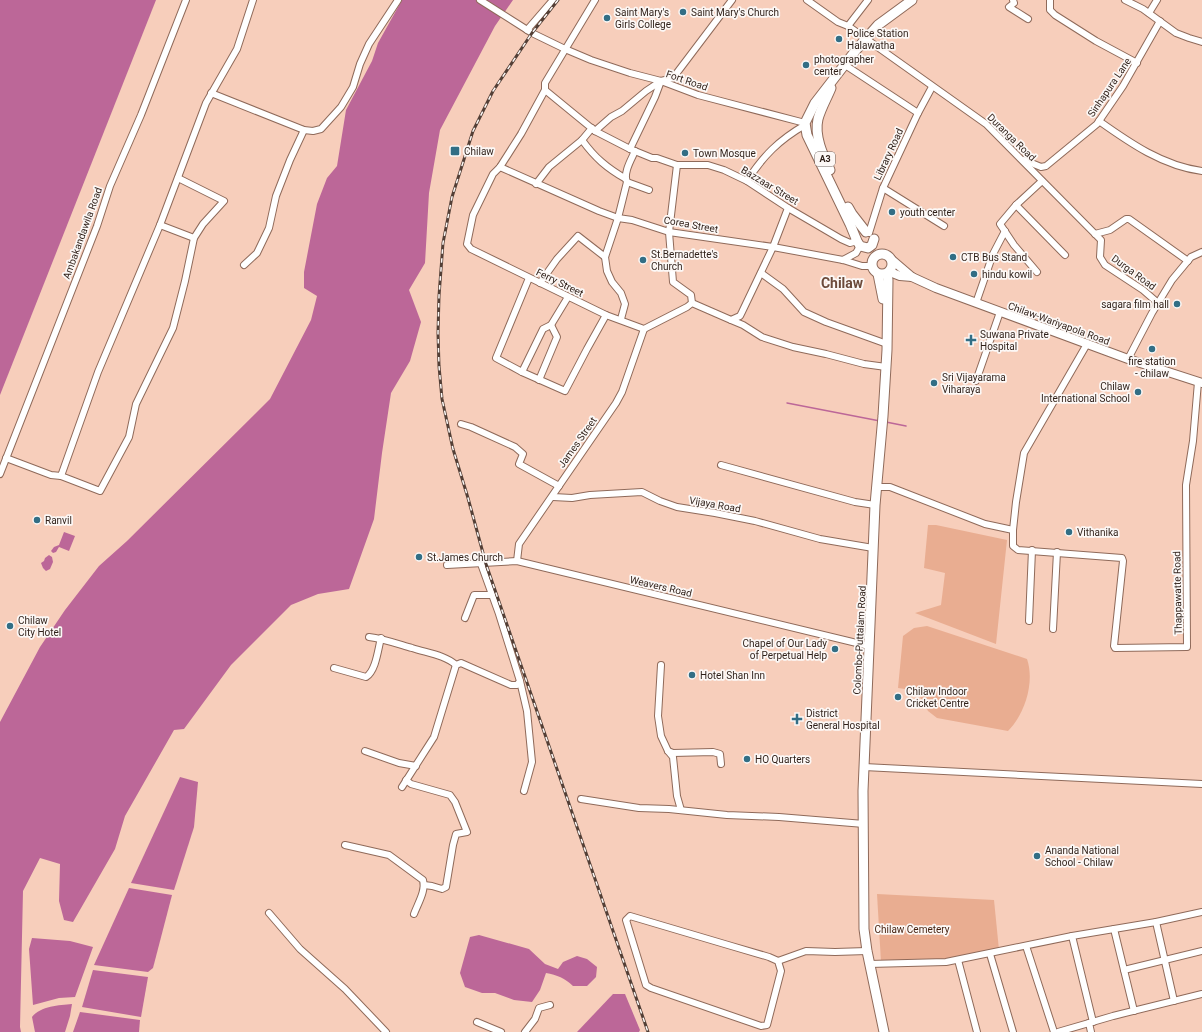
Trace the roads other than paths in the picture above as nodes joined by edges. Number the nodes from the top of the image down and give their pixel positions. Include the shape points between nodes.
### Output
1 (186, 0) edge
2 (253, 0) edge
3 (398, 0) edge
4 (480, 0) edge
5 (554, 0) edge
6 (595, 0) edge
7 (732, 0) edge
8 (807, 0) edge
9 (868, 0) edge
10 (912, 0) edge
11 (1013, 0) edge
12 (1050, 0) edge
13 (1125, 0) edge
14 (1157, 0) edge
15 (1149, 13) junction
16 (1028, 19) dead end
17 (1160, 21) junction
18 (848, 26) junction
19 (527, 30) junction
20 (865, 38) junction
21 (1202, 42) edge
22 (565, 49) junction
23 (1137, 63) junction
24 (845, 64) junction
25 (835, 79) junction
26 (661, 81) junction
27 (932, 87) junction
28 (545, 90) junction
29 (211, 93) junction
30 (918, 113) junction
31 (1099, 121) junction
32 (805, 123) junction
33 (817, 125) junction
34 (594, 129) junction
35 (304, 130) junction
36 (582, 140) junction
37 (632, 150) junction
38 (1021, 159) junction
39 (677, 165) junction
40 (500, 167) junction
41 (1202, 171) edge
42 (178, 178) junction
43 (627, 181) junction
44 (747, 181) junction
45 (1042, 181) junction
46 (536, 184) junction
47 (883, 188) junction
48 (649, 190) dead end
49 (1016, 205) junction
50 (788, 208) junction
51 (618, 218) junction
52 (160, 225) junction
53 (944, 226) dead end
54 (1005, 231) junction
55 (669, 232) junction
56 (1095, 234) junction
57 (870, 235) junction
58 (194, 238) junction
59 (859, 244) junction
60 (773, 247) junction
61 (1202, 252) edge
62 (1065, 255) dead end
63 (887, 256) junction
64 (605, 257) junction
65 (843, 260) junction
66 (1188, 261) junction
67 (244, 266) dead end
68 (872, 266) junction
69 (1037, 272) dead end
70 (761, 273) junction
71 (885, 273) junction
72 (912, 277) junction
73 (529, 278) junction
74 (540, 283) junction
75 (568, 297) junction
76 (692, 303) junction
77 (976, 303) junction
78 (1158, 303) junction
79 (1000, 312) junction
80 (606, 314) junction
81 (621, 320) junction
82 (731, 320) junction
83 (551, 325) junction
84 (644, 329) junction
85 (887, 344) junction
86 (1087, 344) junction
87 (1128, 359) junction
88 (886, 367) junction
89 (522, 372) junction
90 (539, 380) junction
91 (976, 381) dead end
92 (1200, 382) edge
93 (461, 424) dead end
94 (6, 458) junction
95 (721, 465) dead end
96 (0, 474) edge
97 (61, 476) junction
98 (559, 486) junction
99 (876, 488) junction
100 (552, 497) junction
101 (875, 505) junction
102 (1013, 530) junction
103 (873, 548) junction
104 (1032, 550) junction
105 (1057, 552) junction
106 (517, 561) junction
107 (481, 564) junction
108 (447, 565) dead end
109 (492, 595) junction
110 (465, 618) dead end
111 (1029, 621) dead end
112 (1053, 629) dead end
113 (369, 637) dead end
114 (381, 638) junction
115 (869, 646) junction
116 (456, 665) junction
117 (661, 665) dead end
118 (334, 668) dead end
119 (520, 681) junction
120 (365, 751) dead end
121 (668, 751) junction
122 (721, 764) dead end
123 (416, 766) junction
124 (864, 767) junction
125 (406, 780) junction
126 (1202, 784) edge
127 (402, 787) dead end
128 (524, 791) dead end
129 (582, 799) dead end
130 (681, 810) junction
131 (864, 824) junction
132 (345, 845) dead end
133 (424, 885) junction
134 (1202, 912) edge
135 (269, 913) dead end
136 (414, 914) dead end
137 (1156, 922) junction
138 (1114, 929) junction
139 (1072, 936) junction
140 (1026, 946) junction
141 (867, 950) junction
142 (1202, 951) edge
143 (990, 954) junction
144 (958, 960) junction
145 (1165, 960) junction
146 (778, 961) junction
147 (869, 964) junction
148 (1124, 970) junction
149 (1202, 994) edge
150 (1174, 1001) junction
151 (550, 1005) dead end
152 (1134, 1011) junction
153 (477, 1022) dead end
154 (1091, 1022) junction
155 (386, 1032) edge
156 (501, 1032) edge
157 (525, 1032) edge
158 (884, 1032) edge
159 (977, 1032) edge
160 (1014, 1032) edge
161 (1054, 1032) edge
162 (1058, 1032) edge
163 (1091, 1032) edge

1 - 94 street, Ambakandawila Road via 110,186 97,226
2 - 29 street via 237,48
3 - 35 street via 369,44 353,87 341,107 321,129 313,132
4 - 19 street, Fort Road
5 - 19 street
6 - 22 street, Ferry Street
7 - 26 street via 673,78
8 - 18 street, Duranga Road
9 - 18 street
10 - 20 highway, A3 via 886,18
11 - 16 street via 1014,3 1009,7
12 - 23 street via 1050,10 1055,15
13 - 15 street
14 - 15 street
15 - 17 street
17 - 21 street via 1176,33
17 - 23 street, Sinhapura Lane
18 - 20 street, Duranga Road
19 - 22 street, Fort Road
20 - 24 highway, A3
20 - 27 street, Duranga Road
22 - 26 street, Fort Road via 630,73
22 - 28 street, Ferry Street via 545,83
23 - 31 street, Sinhapura Lane
24 - 25 highway, A3
24 - 30 street
25 - 32 highway, A3 via 815,103
25 - 33 highway, A3
26 - 32 street, Fort Road via 698,95
26 - 34 street
26 - 37 street
27 - 30 street, Library Road
27 - 38 street, Duranga Road via 986,124
28 - 34 street, Bazzaar Street
28 - 40 street, Ferry Street
29 - 35 street
29 - 42 street
30 - 47 street, Library Road
31 - 38 street, Sinhapura Lane via 1046,166 1041,167
31 - 41 street via 1127,141 1156,156
32 - 33 highway via 811,131 816,129
32 - 44 street via 778,143
32 - 59 highway, A3 via 807,135
33 - 57 highway, A3 via 821,147 838,189 852,214
34 - 36 street
34 - 37 street, Bazzaar Street
35 - 67 street via 276,196 269,228 257,253
36 - 43 street via 592,154
36 - 46 street via 549,167
37 - 39 street, Bazzaar Street
37 - 43 street
38 - 45 street, Duranga Road
39 - 44 street, Bazzaar Street via 708,165
39 - 55 street
40 - 46 street, Corea Street
40 - 73 street, Ferry Street via 493,174 473,215 467,244 473,251
42 - 52 street
42 - 58 street via 224,201
43 - 48 street
43 - 51 street
44 - 50 street, Bazzaar Street
45 - 49 street
45 - 56 street, Duranga Road
46 - 51 street, Corea Street
47 - 53 street
47 - 57 street, Library Road
49 - 54 street via 1000,224
49 - 62 street
50 - 59 street, Bazzaar Street via 845,241
50 - 60 street
51 - 55 street, Corea Street
51 - 64 street
52 - 58 street
52 - 97 street via 98,372
54 - 69 street
54 - 77 street via 993,254
55 - 60 street, Corea Street
55 - 76 street via 673,282 690,295
56 - 66 street via 1110,230 1129,219
56 - 78 street, Durga Road via 1101,240 1100,257 1105,265
57 - 59 highway via 860,234
57 - 59 highway via 870,247 865,248
57 - 63 highway, A3
58 - 97 street via 173,328 136,404 129,436 100,491
59 - 65 street via 856,253
60 - 65 street, Corea Street
60 - 70 street
61 - 66 street
63 - 68 highway via 875,257
63 - 71 highway via 892,267
63 - 72 main road
64 - 74 street via 578,236
64 - 81 street via 607,271 625,304
65 - 68 street, Corea Street via 862,266
66 - 78 street
68 - 71 highway via 874,271
70 - 82 street via 740,316
70 - 85 street via 783,289 804,312 832,325
71 - 72 main road
71 - 85 highway, Colombo-Puttalam Road via 888,280
72 - 77 main road, Chilaw-Wariyapola Road
73 - 74 street, Ferry Street
73 - 89 street via 496,358
74 - 75 street, Ferry Street
75 - 80 street, Ferry Street
75 - 83 street
76 - 82 street
76 - 84 street
77 - 79 main road, Chilaw-Wariyapola Road
78 - 87 street
79 - 86 main road, Chilaw-Wariyapola Road
79 - 91 street
80 - 81 street, Ferry Street
80 - 90 street via 565,391
81 - 84 street, Ferry Street
82 - 88 street via 743,324 762,337 792,347
83 - 89 street via 543,329
83 - 90 street via 557,337
84 - 98 street, James Street via 622,392
85 - 88 highway, Colombo-Puttalam Road
86 - 87 main road, Chilaw-Wariyapola Road
86 - 102 street, Thappawatte Road via 1024,453
87 - 92 main road, Chilaw-Wariyapola Road
88 - 99 highway, Colombo-Puttalam Road
89 - 90 street
92 - 105 street, Thappawatte Road via 1186,485 1187,647 1115,648 1122,558
93 - 98 street via 515,447 522,454 519,464
94 - 96 street, Ambakandawila Road
94 - 97 street via 51,475
95 - 101 street via 855,502
98 - 100 street, James Street
99 - 101 highway, Colombo-Puttalam Road
99 - 102 street via 890,487 985,524
100 - 103 street, Vijaya Road via 572,498 642,492 677,507 755,521 820,539
100 - 106 street, James Street via 519,544
101 - 103 highway, Colombo-Puttalam Road
102 - 104 street, Thappawatte Road via 1013,546 1018,550
103 - 115 highway, Colombo-Puttalam Road
104 - 105 street, Thappawatte Road
104 - 111 street
105 - 112 street
106 - 107 street, Weavers Road
106 - 115 street, Weavers Road
107 - 108 street, Weavers Road
107 - 109 street
109 - 110 street via 474,595
109 - 119 street
113 - 114 street
114 - 116 street via 451,660
114 - 118 street via 370,674 366,676
115 - 124 highway, Colombo-Puttalam Road
116 - 119 street via 461,663 512,685 517,685
116 - 123 street via 434,737
117 - 121 street via 658,716 661,736
119 - 128 street via 527,711 532,762
120 - 123 street
121 - 122 street via 713,752 720,754
121 - 130 street via 673,758 676,796
123 - 125 street
124 - 126 street
124 - 131 highway, Colombo-Puttalam Road
125 - 127 street
125 - 133 street via 411,784 450,795 467,832 456,834 446,887 442,889
129 - 130 street via 639,808
130 - 131 street
131 - 141 highway, Colombo-Puttalam Road via 863,909
132 - 133 street via 389,855 423,880
133 - 136 street
134 - 137 street
135 - 155 street via 300,950 345,989
137 - 138 street
137 - 145 street
138 - 139 street
138 - 148 street
139 - 140 street
139 - 154 street
140 - 143 street
140 - 161 street
141 - 146 street via 806,951
141 - 147 highway, Colombo-Puttalam Road
142 - 145 street
143 - 144 street
143 - 160 street
144 - 147 street
144 - 159 street
145 - 148 street
145 - 150 street
146 - 146 street via 781,971 767,1025 761,1026 646,985 626,920 630,916
147 - 158 highway, Colombo-Puttalam Road
148 - 152 street
149 - 150 street
150 - 152 street
151 - 157 street via 538,1008 535,1019
152 - 154 street
153 - 156 street
154 - 162 street
154 - 163 street

